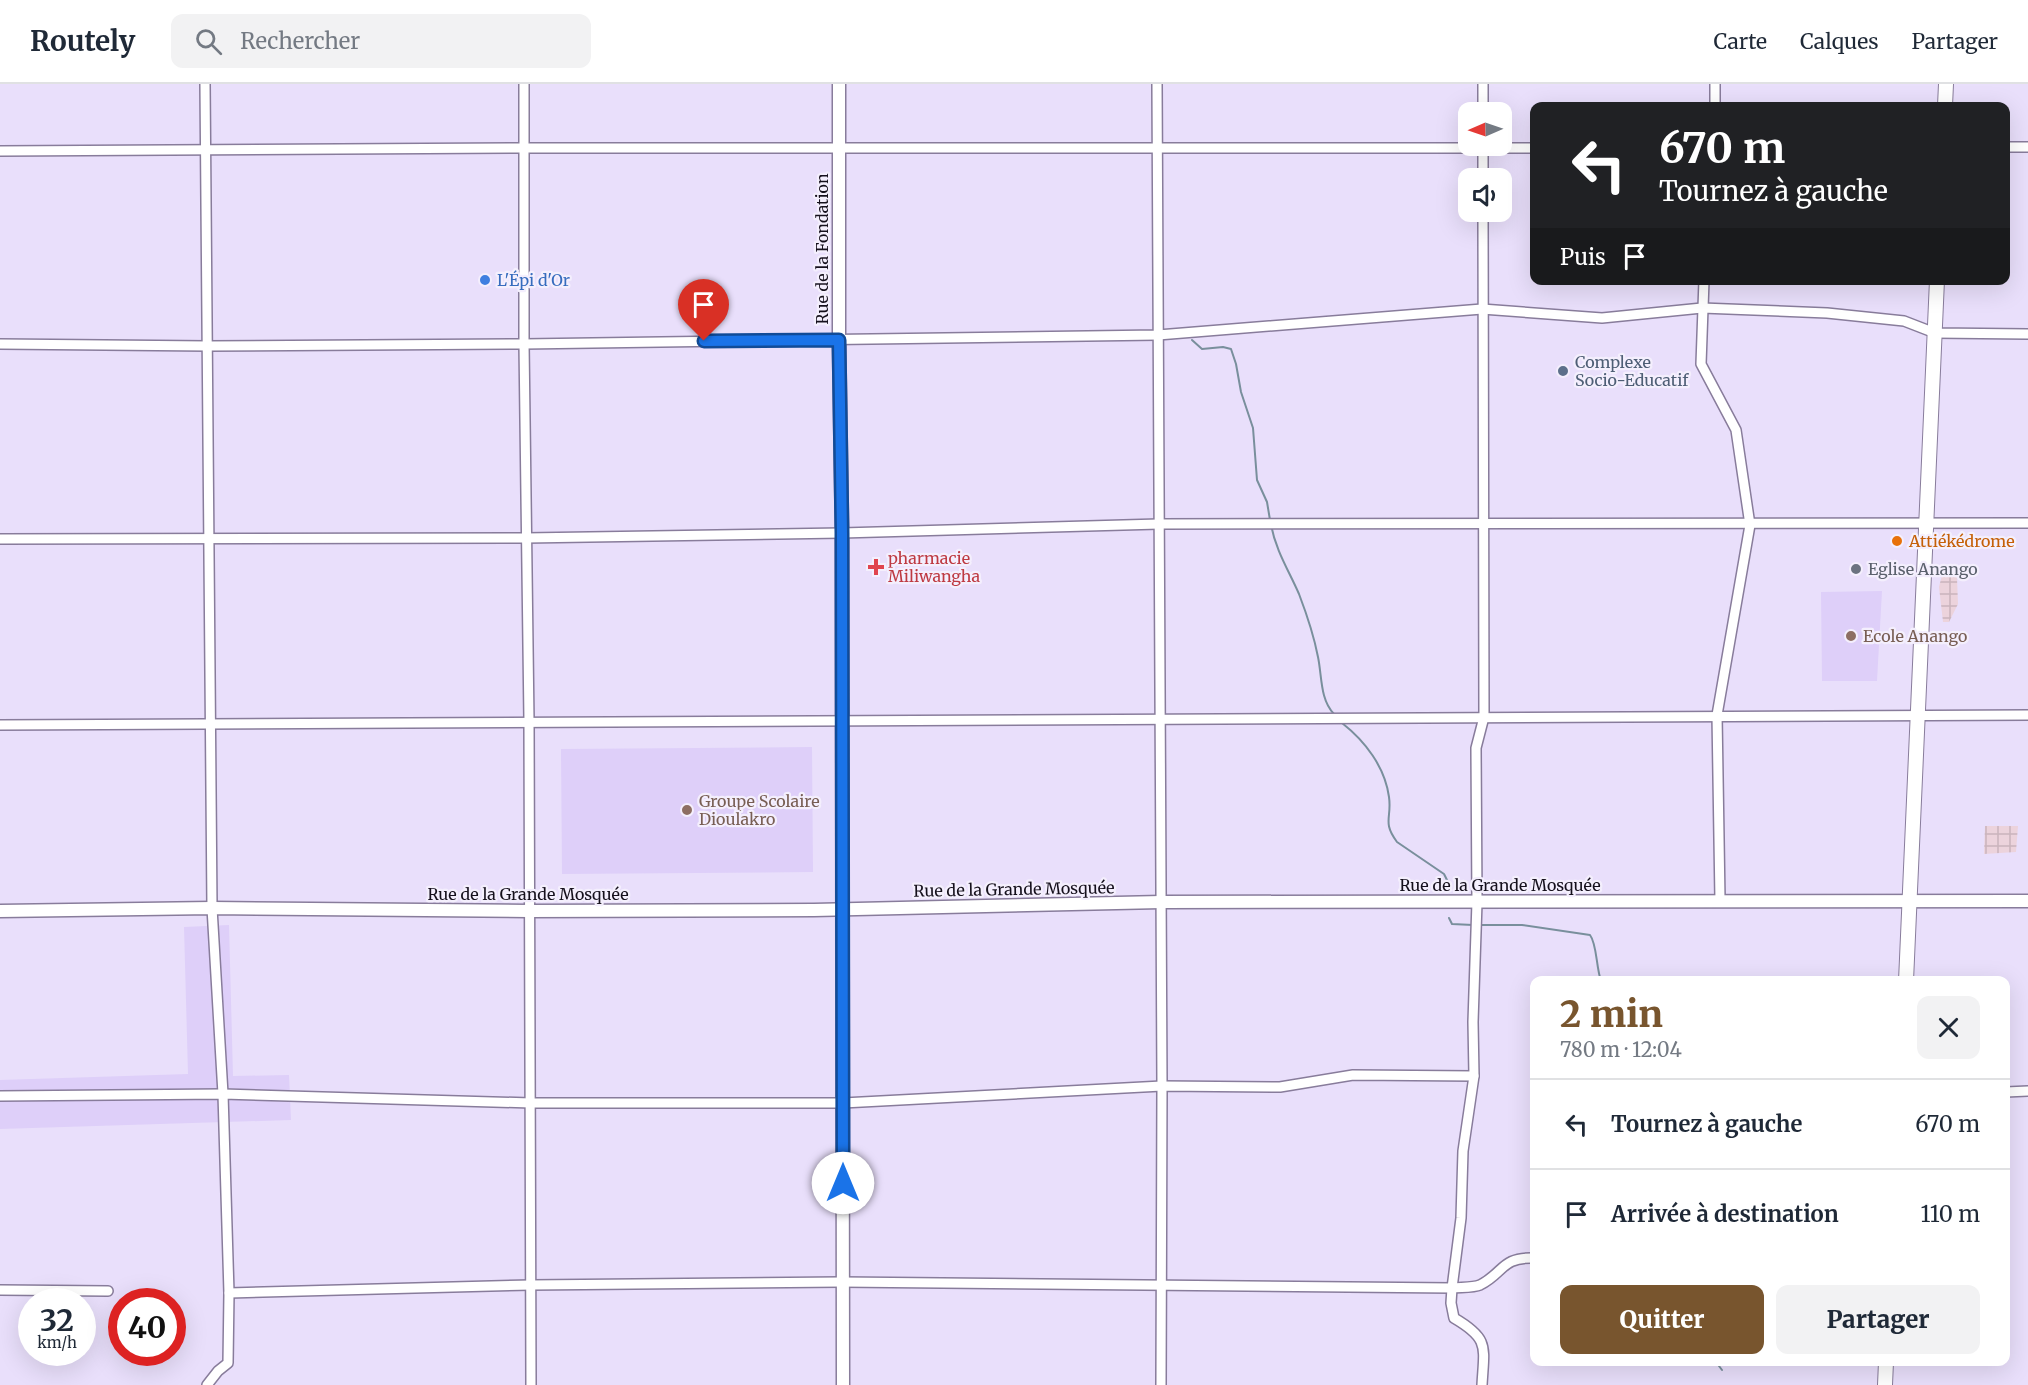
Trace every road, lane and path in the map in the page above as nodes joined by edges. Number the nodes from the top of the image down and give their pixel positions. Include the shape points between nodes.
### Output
1 (205, 84) edge
2 (524, 84) edge
3 (839, 84) edge
4 (1157, 84) edge
5 (1483, 84) edge
6 (1715, 84) edge
7 (1946, 84) edge
8 (1483, 102) edge
9 (1715, 102) edge
10 (1945, 102) edge
11 (1458, 146) edge
12 (1512, 147) edge
13 (2010, 147) edge
14 (2028, 147) edge
15 (524, 148) junction
16 (1157, 148) junction
17 (1530, 148) edge
18 (206, 149) junction
19 (839, 149) junction
20 (0, 151) edge
21 (1483, 222) edge
22 (1704, 285) edge
23 (1937, 285) edge
24 (1702, 308) junction
25 (1482, 309) junction
26 (1935, 333) junction
27 (2028, 334) edge
28 (1158, 335) junction
29 (839, 340) junction
30 (0, 344) edge
31 (524, 344) junction
32 (208, 346) junction
33 (1484, 523) junction
34 (2028, 523) edge
35 (1159, 524) junction
36 (1750, 525) junction
37 (1927, 525) junction
38 (842, 533) junction
39 (526, 538) junction
40 (0, 539) edge
41 (209, 540) junction
42 (1918, 714) junction
43 (2028, 714) edge
44 (1717, 715) junction
45 (1484, 717) junction
46 (1160, 718) junction
47 (842, 720) junction
48 (529, 721) junction
49 (211, 723) junction
50 (0, 725) edge
51 (1720, 900) junction
52 (2028, 901) edge
53 (1161, 902) junction
54 (1477, 902) junction
55 (1910, 902) junction
56 (212, 908) junction
57 (843, 909) junction
58 (0, 911) edge
59 (528, 911) junction
60 (1906, 976) edge
61 (1474, 1076) junction
62 (1162, 1086) junction
63 (2028, 1091) edge
64 (2010, 1092) edge
65 (223, 1094) junction
66 (0, 1096) edge
67 (531, 1102) junction
68 (843, 1103) junction
69 (1530, 1258) edge
70 (841, 1282) junction
71 (531, 1285) junction
72 (1162, 1285) junction
73 (1452, 1288) junction
74 (0, 1290) edge
75 (108, 1291) dead end
76 (229, 1293) junction
77 (1886, 1366) edge
78 (207, 1385) edge
79 (531, 1385) edge
80 (843, 1385) edge
81 (1161, 1385) edge
82 (1482, 1385) edge
83 (1885, 1385) edge

1 - 18 street
2 - 15 street
3 - 19 street, Rue de la Fondation
4 - 16 street
5 - 8 street
6 - 9 street
7 - 10 main road
11 - 16 street
12 - 17 street
13 - 14 street
15 - 18 street
15 - 19 street
15 - 31 street
16 - 19 street
16 - 28 street
18 - 20 street
18 - 32 street
19 - 29 street, Rue de la Fondation
21 - 25 street
22 - 24 street
23 - 26 main road
24 - 25 street via 1602,318
24 - 26 street via 1827,313 1904,321
24 - 36 street via 1701,364 1736,430
25 - 28 street
25 - 33 street
26 - 27 street
26 - 37 main road
28 - 29 street
28 - 35 street
29 - 31 street
29 - 38 street, Rue de la Fondation
30 - 32 street
31 - 32 street
31 - 39 street
32 - 41 street
33 - 35 street
33 - 36 street
33 - 45 street
34 - 37 street
35 - 38 street
35 - 46 street
36 - 37 street
36 - 44 street
37 - 42 main road
38 - 39 street
38 - 47 street, Rue de la Fondation
39 - 41 street
39 - 48 street
40 - 41 street
41 - 49 street
42 - 43 street
42 - 44 street
42 - 55 main road
44 - 45 street
44 - 51 street
45 - 46 street
45 - 54 street via 1476,748
46 - 47 street
46 - 53 street
47 - 48 street
47 - 57 street, Rue de la Fondation
48 - 49 street
48 - 59 street
49 - 50 street
49 - 56 street
51 - 54 street, Rue de la Grande Mosquée
51 - 55 street, Rue de la Grande Mosquée
52 - 55 street, Rue de la Grande Mosquée
53 - 54 street, Rue de la Grande Mosquée
53 - 57 street, Rue de la Grande Mosquée
53 - 62 street
54 - 61 street
55 - 60 main road
56 - 58 street, Rue de la Grande Mosquée
56 - 59 street, Rue de la Grande Mosquée
56 - 65 street
57 - 59 street, Rue de la Grande Mosquée
57 - 68 street, Rue de la Fondation
59 - 67 street
61 - 62 street via 1353,1075 1280,1087
61 - 73 street via 1463,1151 1461,1218
62 - 68 street
62 - 72 street
63 - 64 street
65 - 66 street
65 - 67 street
65 - 76 street
67 - 68 street
67 - 71 street
68 - 70 street, Rue de la Fondation
69 - 73 street via 1505,1263 1479,1285
70 - 71 street
70 - 72 street
70 - 80 street, Rue de la Fondation
71 - 76 street
71 - 79 street
72 - 73 street
72 - 81 street
73 - 82 street via 1454,1318 1474,1330 1484,1348
74 - 75 street
76 - 78 street via 228,1363
77 - 83 main road

